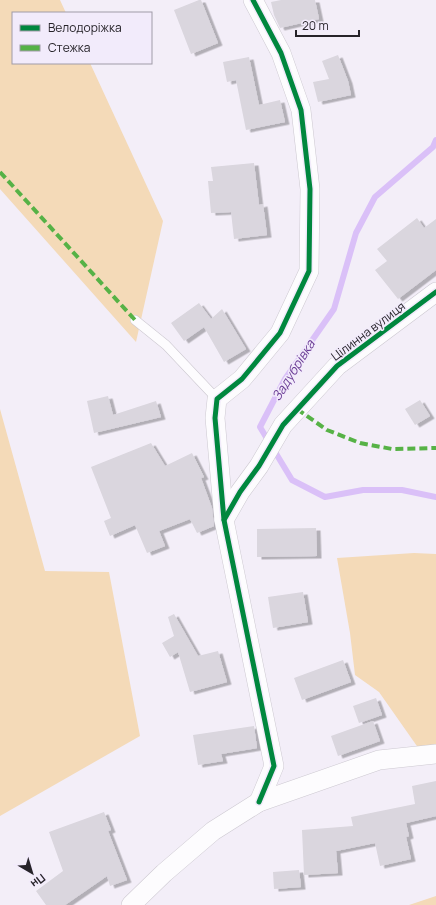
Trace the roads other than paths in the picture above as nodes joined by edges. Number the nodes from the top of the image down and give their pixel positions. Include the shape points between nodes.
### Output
1 (253, 0) edge
2 (436, 292) edge
3 (135, 320) dead end
4 (217, 399) junction
5 (224, 520) junction
6 (436, 754) edge
7 (259, 802) junction
8 (131, 905) edge

1 - 4 street via 281,52 301,110 310,189 309,271 280,333 242,379
2 - 5 street, Цілинна вулиця via 337,366 283,425
3 - 4 lane via 166,345
4 - 5 street via 215,418
5 - 7 street via 274,766
6 - 7 street via 379,760
7 - 8 street via 213,831

